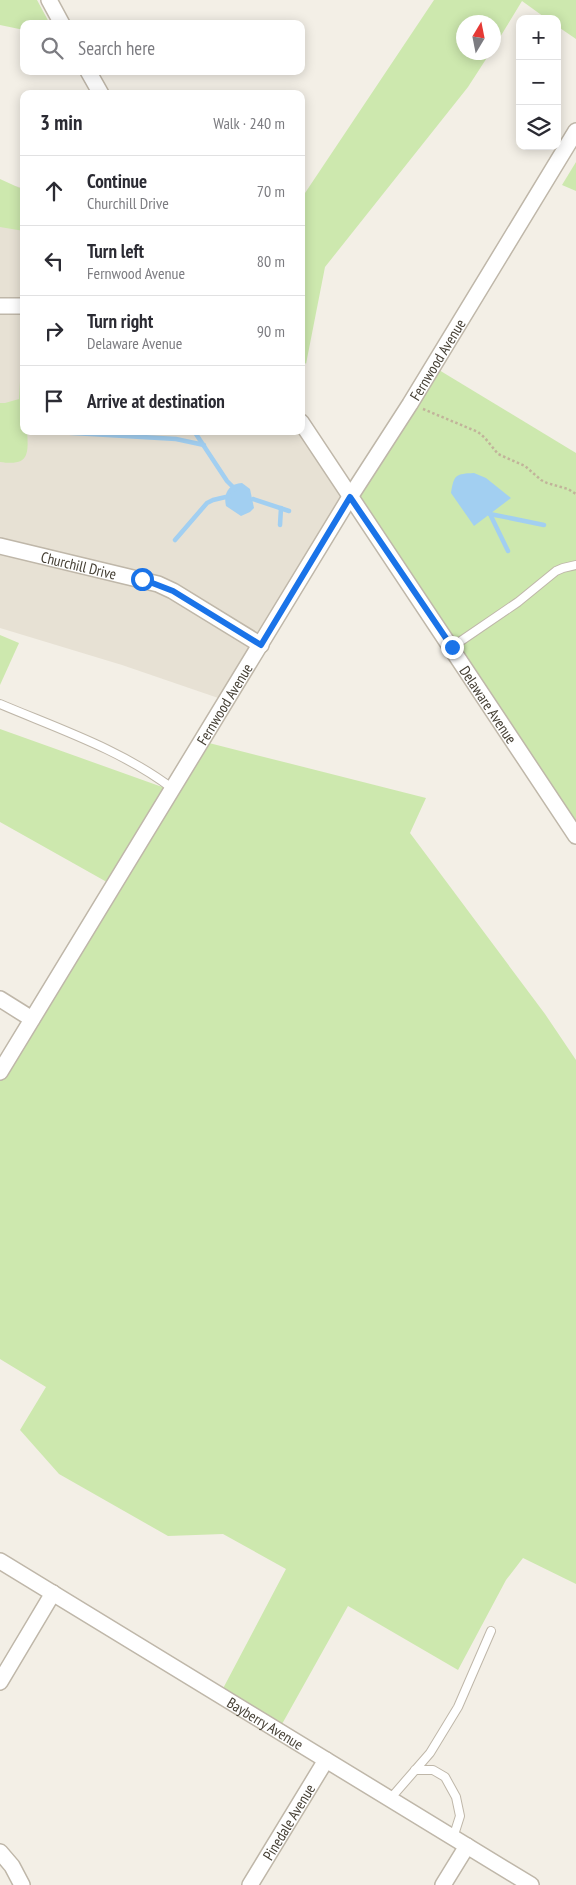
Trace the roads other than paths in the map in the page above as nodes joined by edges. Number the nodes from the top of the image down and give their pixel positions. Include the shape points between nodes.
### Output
1 (49, 0) edge
2 (60, 20) edge
3 (90, 75) edge
4 (98, 90) edge
5 (576, 130) edge
6 (0, 306) edge
7 (20, 306) edge
8 (305, 428) edge
9 (350, 497) junction
10 (0, 546) edge
11 (576, 565) edge
12 (261, 645) junction
13 (452, 647) junction
14 (0, 704) edge
15 (173, 789) junction
16 (576, 836) edge
17 (0, 999) edge
18 (32, 1019) junction
19 (0, 1072) edge
20 (0, 1561) edge
21 (53, 1593) junction
22 (491, 1630) dead end
23 (0, 1682) edge
24 (326, 1760) junction
25 (416, 1770) junction
26 (390, 1799) junction
27 (454, 1838) junction
28 (467, 1846) junction
29 (0, 1852) edge
30 (22, 1885) edge
31 (250, 1885) edge
32 (443, 1885) edge
33 (531, 1885) edge

1 - 2 street
3 - 4 street
5 - 9 street, Fernwood Avenue
6 - 7 street
8 - 9 street, Delaware Avenue
9 - 12 street, Fernwood Avenue
9 - 13 street, Delaware Avenue
10 - 12 street, Churchill Drive via 158,584
11 - 13 lane via 556,571 518,602
12 - 15 street, Fernwood Avenue
13 - 16 street, Delaware Avenue
14 - 15 lane via 127,759
15 - 18 street, Fernwood Avenue
17 - 18 street
18 - 19 street, Fernwood Avenue
20 - 21 street, Bayberry Avenue
21 - 23 street
21 - 24 street, Bayberry Avenue
22 - 25 lane via 458,1707
24 - 26 street, Bayberry Avenue
24 - 31 street, Pinedale Avenue
25 - 26 lane
25 - 27 lane via 433,1770 445,1777 456,1797 460,1816
26 - 27 street, Bayberry Avenue
27 - 28 street, Bayberry Avenue
28 - 32 street
28 - 33 street, Bayberry Avenue
29 - 30 street

